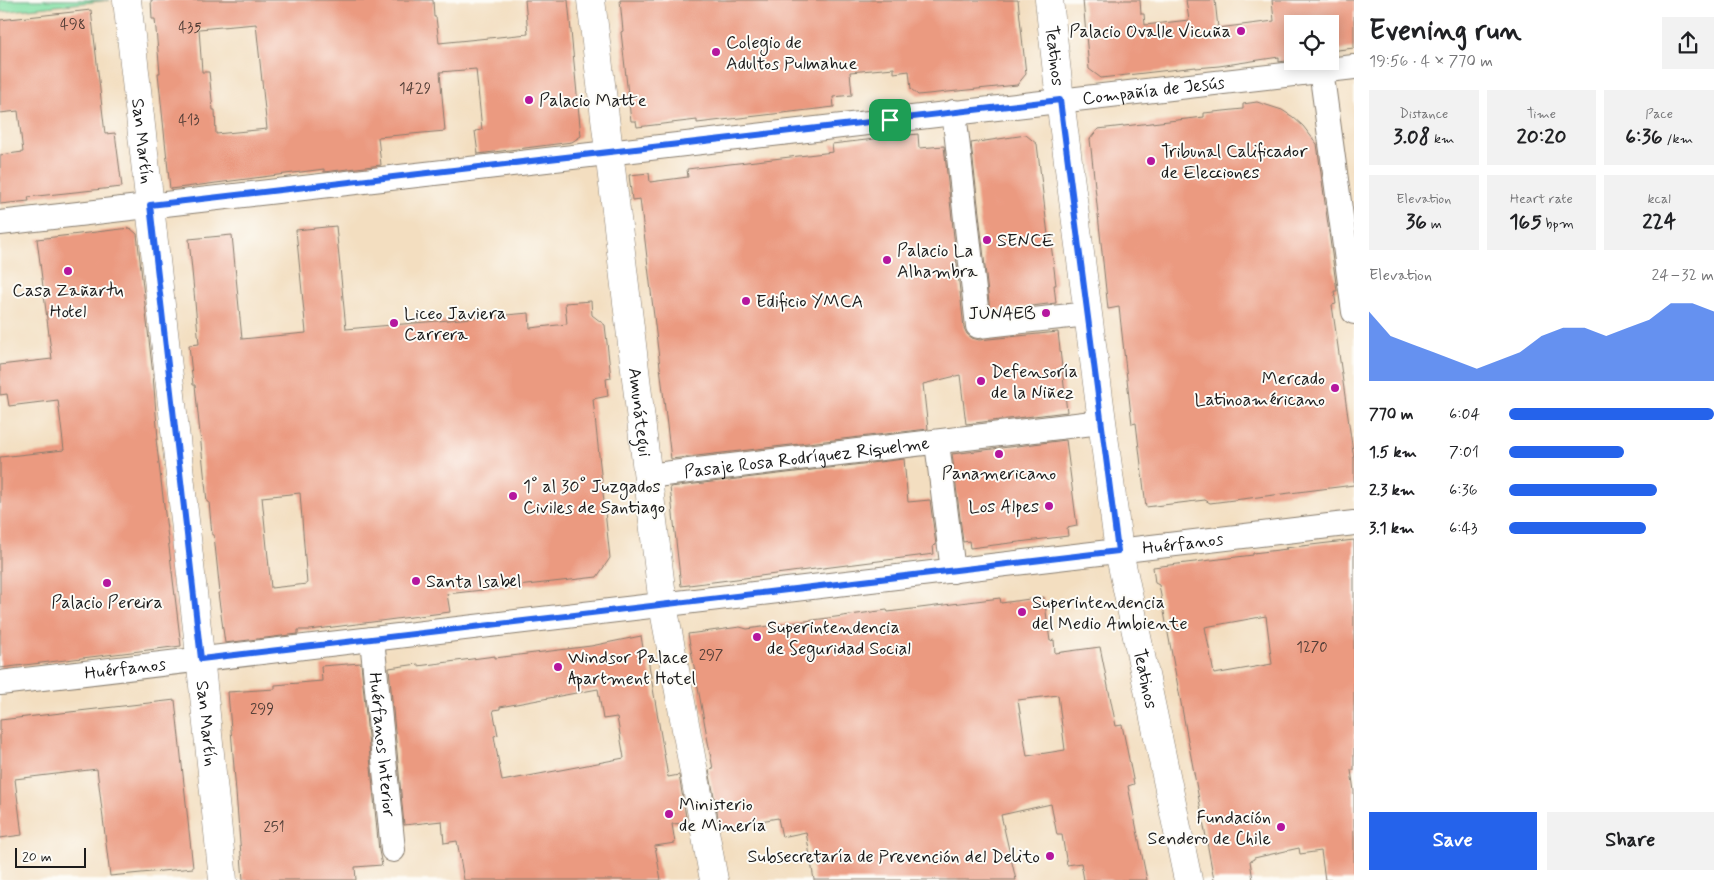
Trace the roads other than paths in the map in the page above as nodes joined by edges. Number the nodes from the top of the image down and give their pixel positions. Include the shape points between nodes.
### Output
1 (127, 0) edge
2 (591, 0) edge
3 (1049, 0) edge
4 (1354, 67) edge
5 (1339, 68) edge
6 (1322, 70) joint
7 (1060, 100) junction
8 (954, 112) junction
9 (608, 152) junction
10 (150, 205) junction
11 (0, 223) edge
12 (1354, 312) edge
13 (1088, 314) junction
14 (1101, 422) junction
15 (937, 443) junction
16 (647, 476) junction
17 (1354, 524) edge
18 (1118, 551) junction
19 (953, 571) junction
20 (663, 605) junction
21 (372, 639) junction
22 (201, 659) junction
23 (0, 683) edge
24 (393, 850) dead end
25 (223, 880) edge
26 (714, 880) edge
27 (1188, 880) edge

1 - 10 main road, San Martín
2 - 9 main road, Amunátegui
3 - 7 main road, Teatinos
4 - 5 street, Compañía de Jesús
6 - 7 street, Compañía de Jesús
6 - 12 street
7 - 8 street, Compañía de Jesús
7 - 13 main road, Teatinos
8 - 9 street, Compañía de Jesús
8 - 13 street via 978,326
9 - 10 street, Compañía de Jesús
9 - 16 main road, Amunátegui
10 - 11 street, Compañía de Jesús
10 - 22 main road, San Martín
13 - 14 main road, Teatinos
14 - 15 street, Pasaje Rosa Rodríguez Riquelme
14 - 18 main road, Teatinos
15 - 16 street, Pasaje Rosa Rodríguez Riquelme
15 - 19 street, Pasaje Rosa Rodríguez Riquelme
16 - 20 main road, Amunátegui
17 - 18 street, Huérfanos
18 - 19 street, Huérfanos
18 - 27 main road, Teatinos
19 - 20 street, Huérfanos
20 - 21 street, Huérfanos
20 - 26 main road, Amunátegui
21 - 22 street, Huérfanos
21 - 24 street, Huérfanos Interior
22 - 23 street, Huérfanos
22 - 25 main road, San Martín

